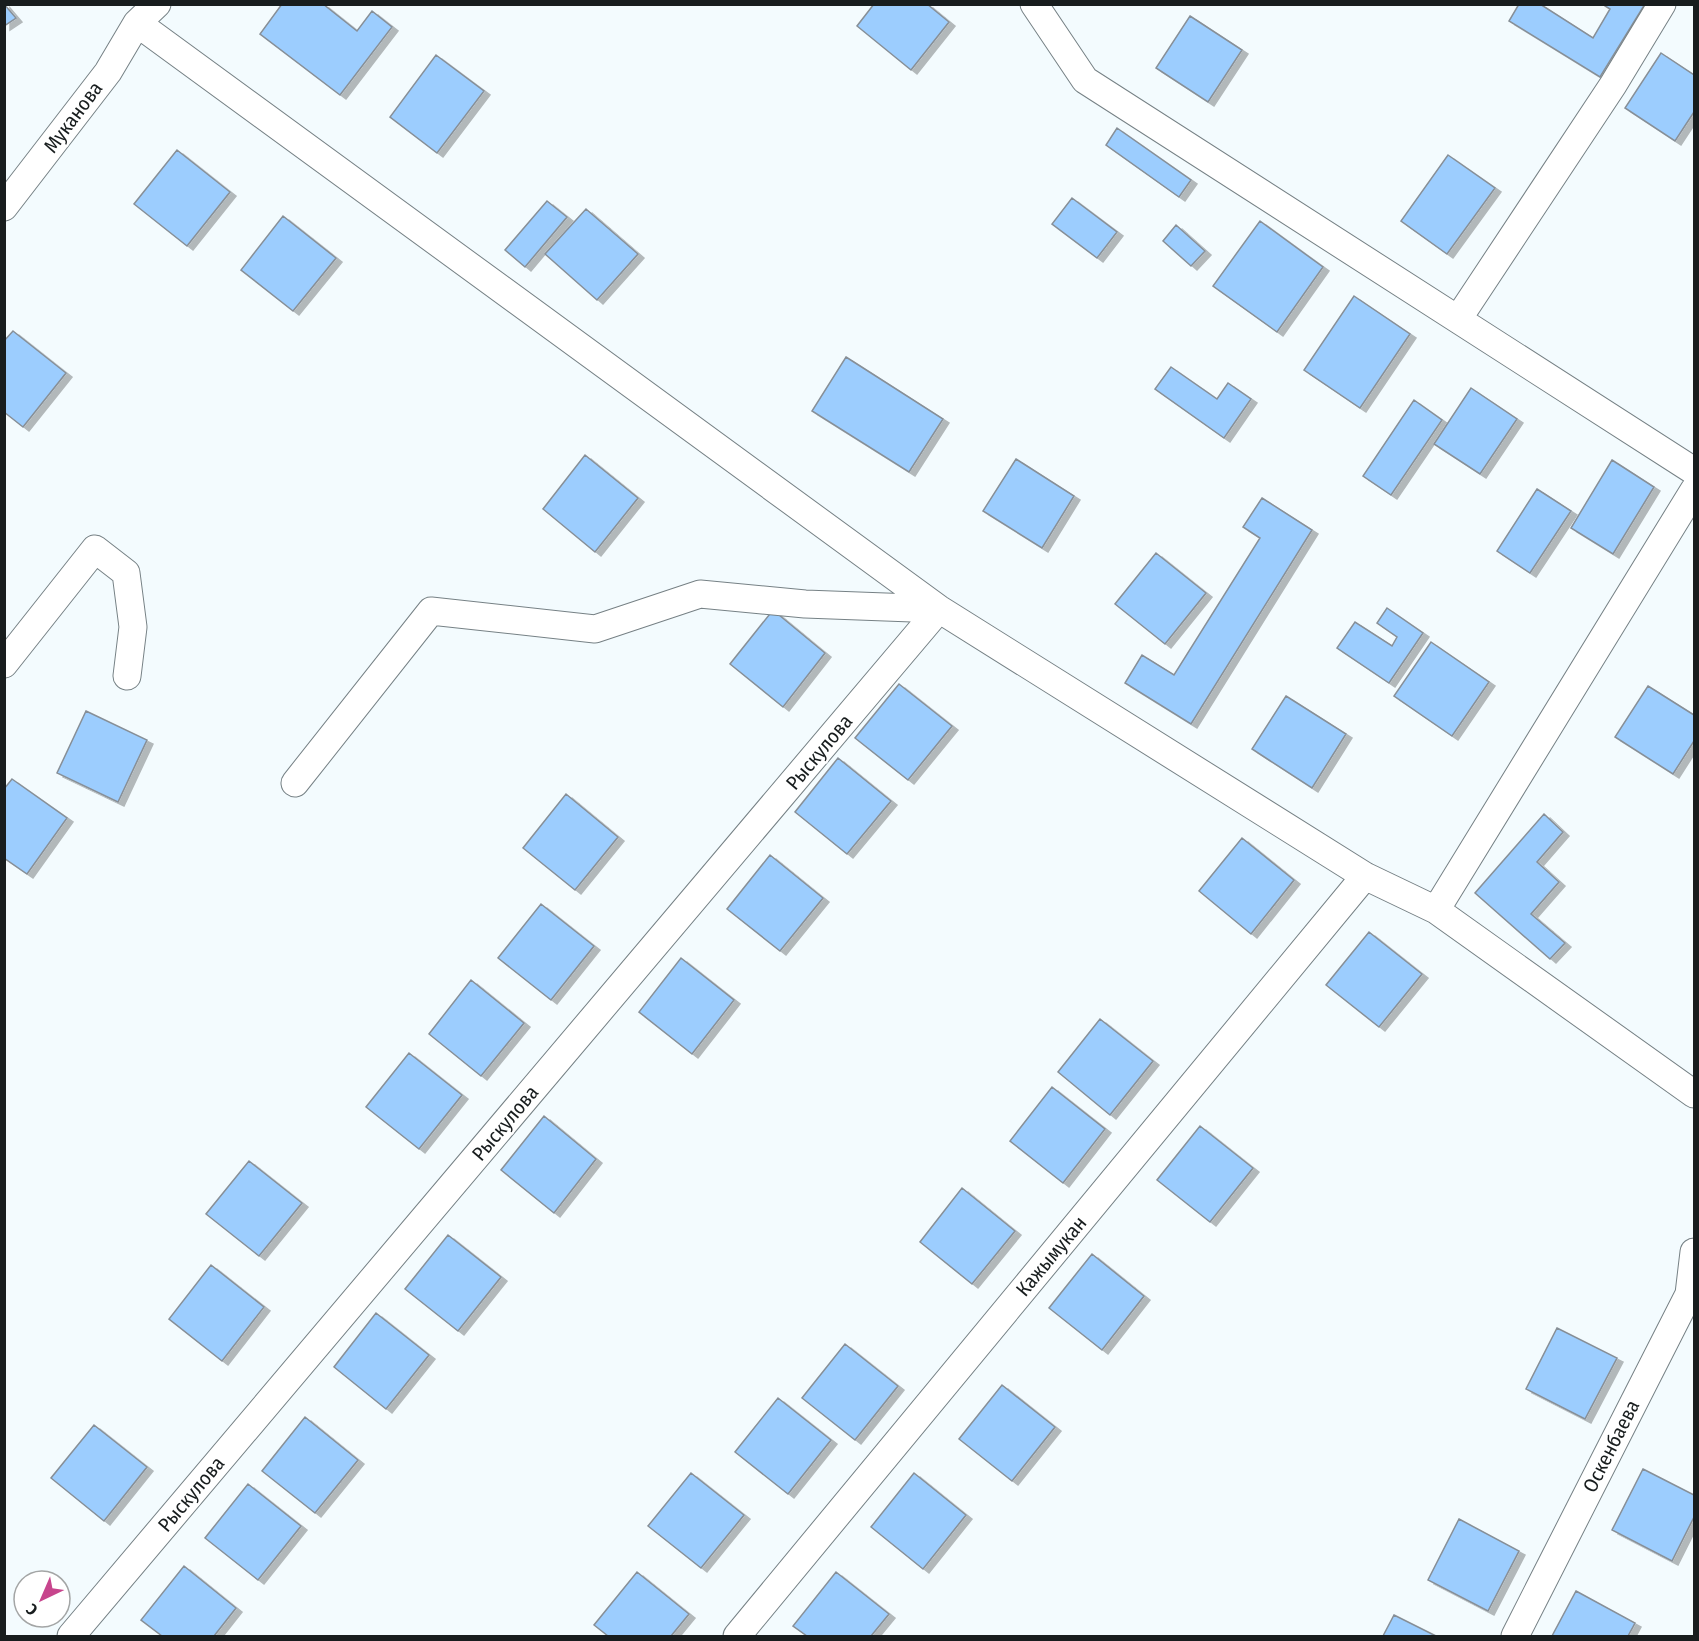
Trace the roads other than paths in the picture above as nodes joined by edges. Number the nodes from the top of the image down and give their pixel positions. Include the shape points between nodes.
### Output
1 (157, 4) edge
2 (1034, 4) edge
3 (1662, 4) edge
4 (137, 23) junction
5 (4, 207) edge
6 (1458, 319) junction
7 (1695, 471) edge
8 (1695, 490) edge
9 (939, 609) junction
10 (4, 664) edge
11 (127, 676) dead end
12 (295, 783) dead end
13 (1365, 876) junction
14 (1436, 910) junction
15 (1695, 1094) edge
16 (1695, 1252) edge
17 (71, 1636) edge
18 (737, 1636) edge
19 (1515, 1636) edge

1 - 4 street, Муканова
2 - 6 street via 1085,80
3 - 6 street via 1614,85
4 - 5 street, Муканова via 108,72
4 - 9 street
6 - 7 street
8 - 14 street
9 - 12 street via 805,604 700,594 595,629 431,611
9 - 13 street
9 - 17 street, Рыскулова
10 - 11 street via 95,549 126,573 133,627
13 - 14 street
13 - 18 street, Кажымукан
14 - 15 street
16 - 19 street, Оскенбаева via 1689,1294

